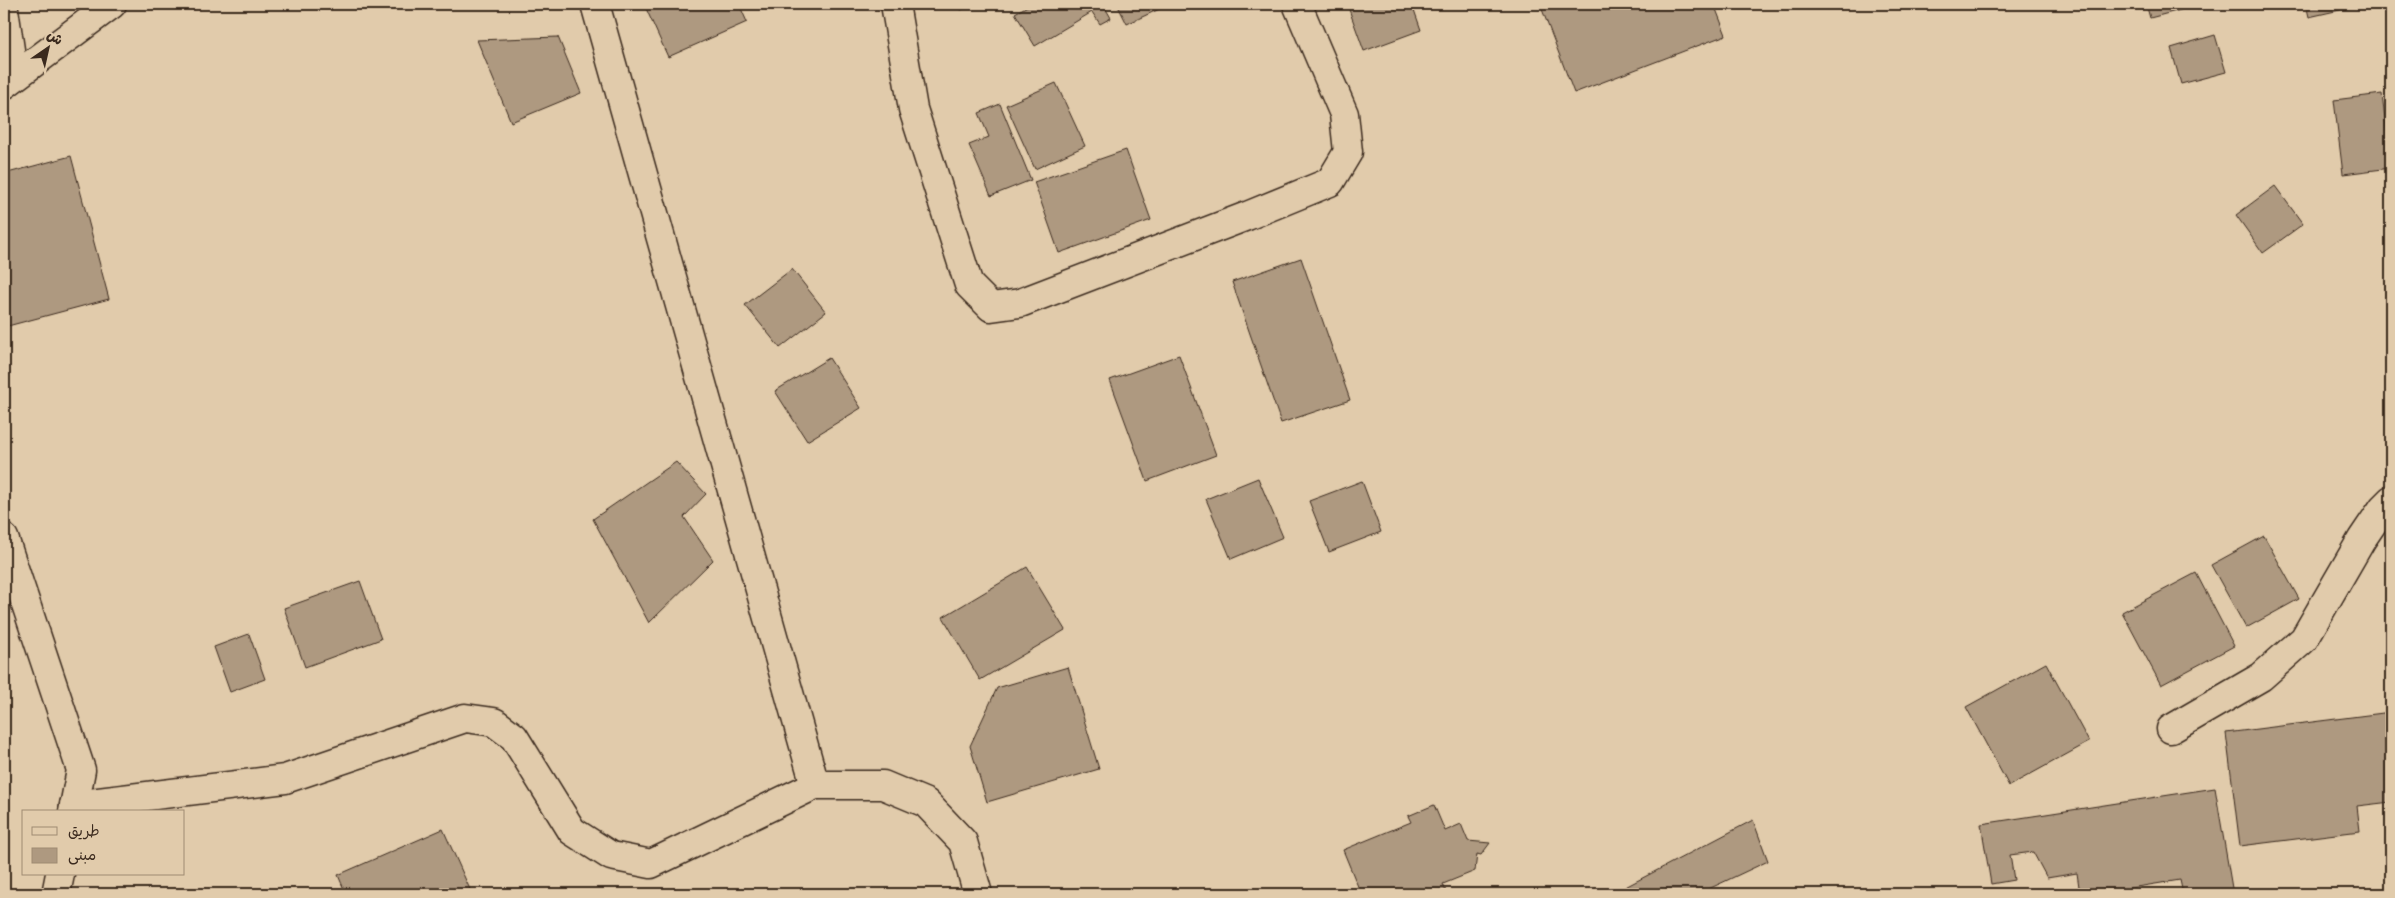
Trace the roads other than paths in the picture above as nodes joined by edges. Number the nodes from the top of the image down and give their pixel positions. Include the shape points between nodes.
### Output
1 (112, 4) edge
2 (595, 4) edge
3 (895, 4) edge
4 (1297, 4) edge
5 (4, 9) edge
6 (9, 81) edge
7 (2391, 500) edge
8 (4, 538) edge
9 (2171, 729) dead end
10 (815, 785) junction
11 (74, 809) edge
12 (60, 876) edge
13 (56, 894) edge
14 (978, 894) edge

1 - 6 street
2 - 10 street
3 - 4 street via 913,109 969,285 991,307 1020,303 1330,182 1348,152 1344,114
5 - 6 street
7 - 9 street via 2362,539 2304,639 2261,677
8 - 11 street via 81,770
10 - 11 street via 651,864 611,856 572,831 514,737 494,722 465,718 285,779
10 - 14 street via 883,785 926,803 963,842
12 - 13 street

